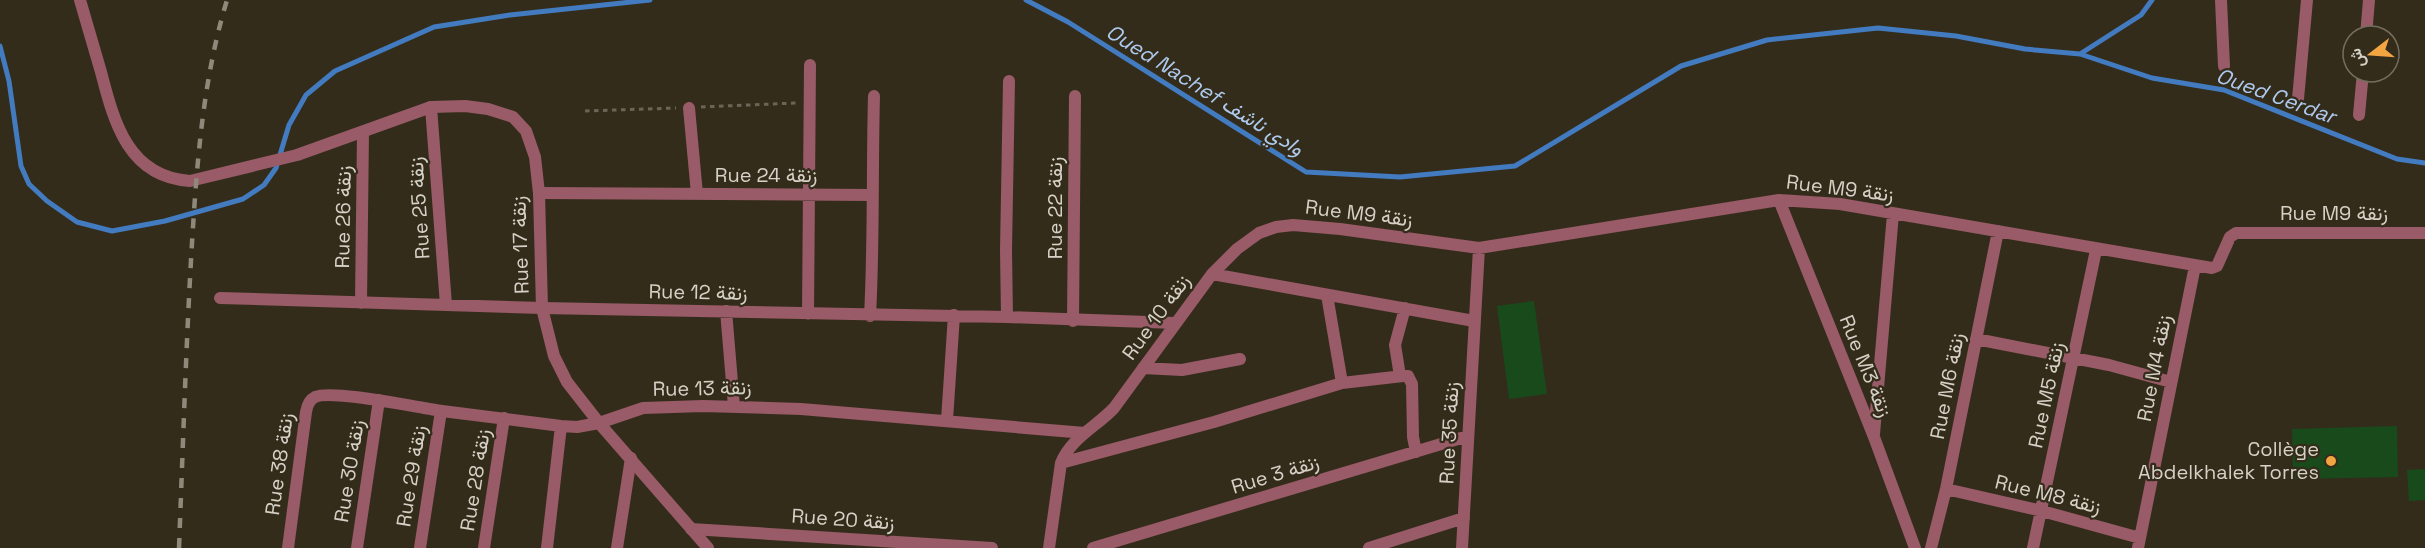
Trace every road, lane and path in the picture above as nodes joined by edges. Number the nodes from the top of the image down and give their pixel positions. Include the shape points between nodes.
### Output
1 (80, 0) edge
2 (2221, 0) edge
3 (2307, 0) edge
4 (2369, 0) edge
5 (2367, 24) edge
6 (810, 65) dead end
7 (2224, 66) dead end
8 (1009, 81) dead end
9 (2362, 84) edge
10 (874, 96) dead end
11 (1075, 96) dead end
12 (2298, 99) dead end
13 (431, 107) junction
14 (689, 108) dead end
15 (2359, 115) dead end
16 (363, 132) junction
17 (539, 193) junction
18 (697, 194) junction
19 (808, 194) junction
20 (871, 195) junction
21 (1779, 200) junction
22 (1893, 214) junction
23 (1998, 231) junction
24 (2425, 233) edge
25 (1479, 248) junction
26 (2096, 250) junction
27 (2194, 266) junction
28 (1212, 274) junction
29 (1328, 295) junction
30 (220, 298) dead end
31 (362, 303) junction
32 (446, 305) junction
33 (542, 308) junction
34 (1405, 308) junction
35 (726, 311) junction
36 (808, 314) junction
37 (954, 315) junction
38 (870, 316) junction
39 (1007, 317) junction
40 (1072, 321) junction
41 (1474, 321) junction
42 (1175, 323) junction
43 (1976, 339) junction
44 (2074, 358) junction
45 (1240, 359) dead end
46 (1143, 368) junction
47 (1400, 376) junction
48 (2171, 382) junction
49 (1342, 383) junction
50 (324, 395) joint
51 (379, 400) junction
52 (734, 406) junction
53 (441, 411) junction
54 (504, 418) junction
55 (947, 420) junction
56 (599, 423) junction
57 (561, 426) junction
58 (1085, 433) junction
59 (1468, 436) junction
60 (1874, 437) junction
61 (1416, 452) junction
62 (631, 458) junction
63 (1061, 463) junction
64 (1946, 489) junction
65 (2042, 511) junction
66 (1464, 519) junction
67 (691, 528) junction
68 (2139, 543) edge
69 (288, 548) edge
70 (357, 548) edge
71 (420, 548) edge
72 (484, 548) edge
73 (547, 548) edge
74 (617, 548) edge
75 (708, 548) edge
76 (992, 548) edge
77 (1049, 548) edge
78 (1094, 548) edge
79 (1369, 548) edge
80 (1462, 548) edge
81 (1915, 548) edge
82 (1931, 548) edge
83 (2033, 548) edge

1 - 16 street, Rue 17 زنقة via 111,110 123,138 148,168 172,180 189,181 297,155
2 - 7 street
3 - 12 street
4 - 5 street
6 - 19 street
8 - 39 street
9 - 15 street
10 - 20 street
11 - 40 street, Rue 22 زنقة
13 - 16 street, Rue 17 زنقة
13 - 17 street, Rue 17 زنقة via 476,107 513,117 531,143
13 - 32 street, Rue 25 زنقة
14 - 18 street
16 - 31 street, Rue 26 زنقة
17 - 18 street, Rue 24 زنقة
17 - 33 street, Rue 17 زنقة
18 - 19 street, Rue 24 زنقة
19 - 20 street, Rue 24 زنقة
19 - 36 street
20 - 38 street
21 - 22 street, Rue M9 زنقة via 1840,204
21 - 25 street, Rue M9 زنقة
21 - 60 street, Rue M3 زنقة
22 - 23 street, Rue M9 زنقة
22 - 60 street
23 - 26 street, Rue M9 زنقة
23 - 43 street, Rue M6 زنقة
24 - 27 street, Rue M9 زنقة via 2236,233 2230,237 2216,267
25 - 28 street, Rue M9 زنقة via 1293,225 1259,233
25 - 41 street, Rue 35 زنقة
26 - 27 street, Rue M9 زنقة
26 - 44 street, Rue M5 زنقة
27 - 48 street, Rue M4 زنقة
28 - 29 street, Rue 10 زنقة
28 - 42 street, Rue 10 زنقة
29 - 34 street, Rue 10 زنقة
29 - 49 street
30 - 31 street, Rue 12 زنقة
31 - 32 street, Rue 12 زنقة
32 - 33 street, Rue 12 زنقة
33 - 35 street, Rue 12 زنقة
33 - 56 street, Rue 17 زنقة via 554,356 567,382
34 - 41 street, Rue 10 زنقة
34 - 47 street via 1395,345
35 - 36 street, Rue 12 زنقة
35 - 52 street
36 - 38 street, Rue 12 زنقة
37 - 38 street, Rue 12 زنقة
37 - 39 street, Rue 12 زنقة
37 - 55 street
39 - 40 street, Rue 12 زنقة
40 - 42 street, Rue 12 زنقة
41 - 59 street, Rue 35 زنقة
42 - 46 street, Rue 10 زنقة
43 - 44 street
43 - 64 street, Rue M6 زنقة
44 - 48 street
44 - 65 street, Rue M5 زنقة
45 - 46 street via 1182,370
46 - 58 street, Rue 10 زنقة via 1114,408
47 - 49 street
47 - 61 street via 1408,376 1412,384
48 - 68 street, Rue M4 زنقة
49 - 63 street
50 - 51 street, Rue 13 زنقة
50 - 69 street, Rue 38 زنقة via 314,397 306,412
51 - 53 street, Rue 13 زنقة
51 - 70 street, Rue 30 زنقة
52 - 55 street, Rue 13 زنقة
52 - 56 street, Rue 13 زنقة via 651,407
53 - 54 street, Rue 13 زنقة
53 - 71 street, Rue 29 زنقة
54 - 57 street, Rue 13 زنقة
54 - 72 street, Rue 28 زنقة
55 - 58 street, Rue 13 زنقة
56 - 57 street, Rue 13 زنقة
56 - 62 street, Rue 17 زنقة
57 - 73 street
58 - 63 street, Rue 10 زنقة via 1071,445
59 - 61 street, Rue 3 زنقة
59 - 66 street, Rue 35 زنقة
60 - 81 street, Rue M3 زنقة
61 - 78 street, Rue 3 زنقة
62 - 67 street, Rue 17 زنقة
62 - 74 street
63 - 77 street, Rue 10 زنقة
64 - 65 street, Rue M8 زنقة
64 - 82 street, Rue M6 زنقة
65 - 68 street, Rue M8 زنقة
65 - 83 street, Rue M5 زنقة
66 - 79 street
66 - 80 street, Rue 35 زنقة
67 - 75 street, Rue 17 زنقة
67 - 76 street, Rue 20 زنقة

